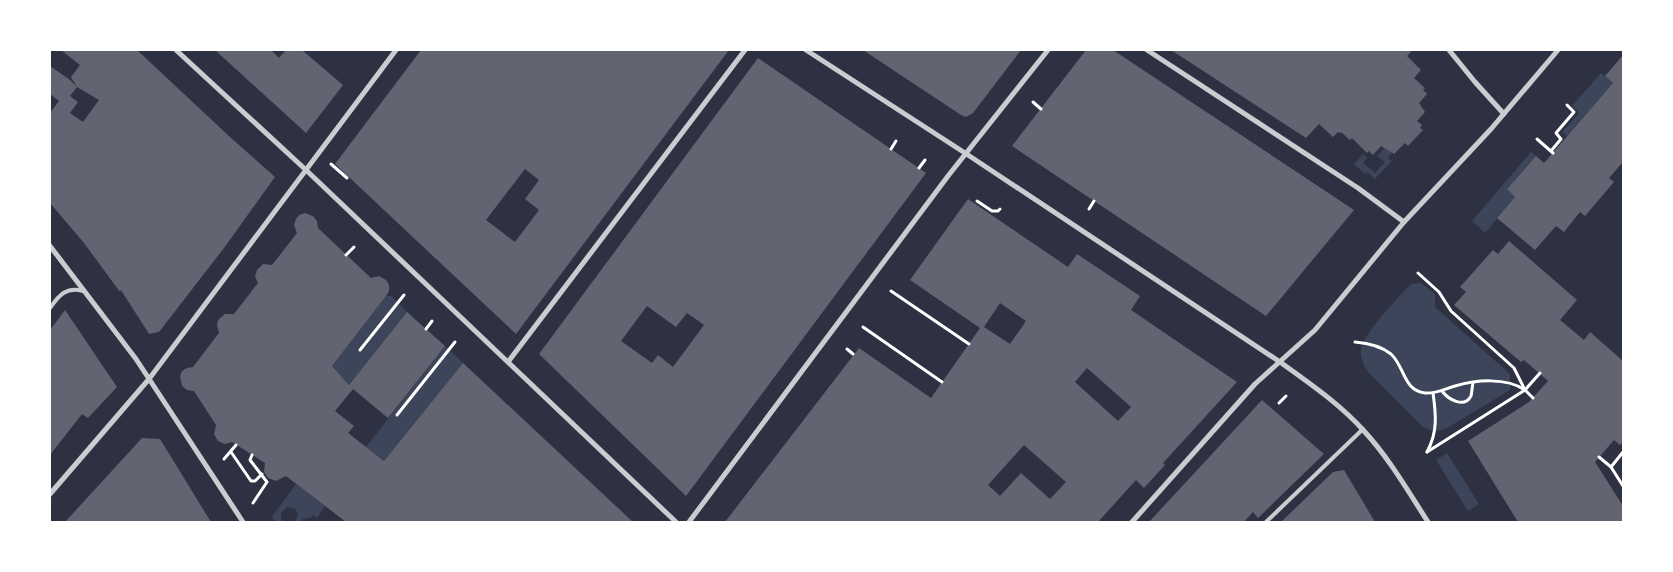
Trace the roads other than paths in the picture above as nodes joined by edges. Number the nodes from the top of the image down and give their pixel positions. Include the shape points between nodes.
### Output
1 (176, 50) edge
2 (396, 50) edge
3 (745, 50) edge
4 (806, 50) edge
5 (1048, 50) edge
6 (1147, 50) edge
7 (1449, 50) edge
8 (1558, 50) edge
9 (1504, 114) junction
10 (965, 154) junction
11 (306, 170) junction
12 (1404, 222) junction
13 (50, 246) edge
14 (86, 291) junction
15 (50, 308) edge
16 (508, 362) junction
17 (1280, 362) junction
18 (149, 378) junction
19 (1363, 429) junction
20 (50, 494) edge
21 (243, 522) edge
22 (676, 522) edge
23 (689, 522) edge
24 (1132, 522) edge
25 (1266, 522) edge
26 (1428, 522) edge

1 - 11 street
2 - 11 street
3 - 16 street
4 - 10 street
5 - 10 street
6 - 12 street via 1358,188
7 - 9 street
8 - 9 street
9 - 12 street
10 - 17 street
10 - 23 street
11 - 16 street
11 - 18 street
12 - 17 street via 1315,330
13 - 14 street
14 - 15 lane via 71,289 64,292
14 - 18 street
16 - 22 street
17 - 19 street
17 - 24 street via 1255,384
18 - 20 street
18 - 21 street
19 - 25 lane
19 - 26 street

